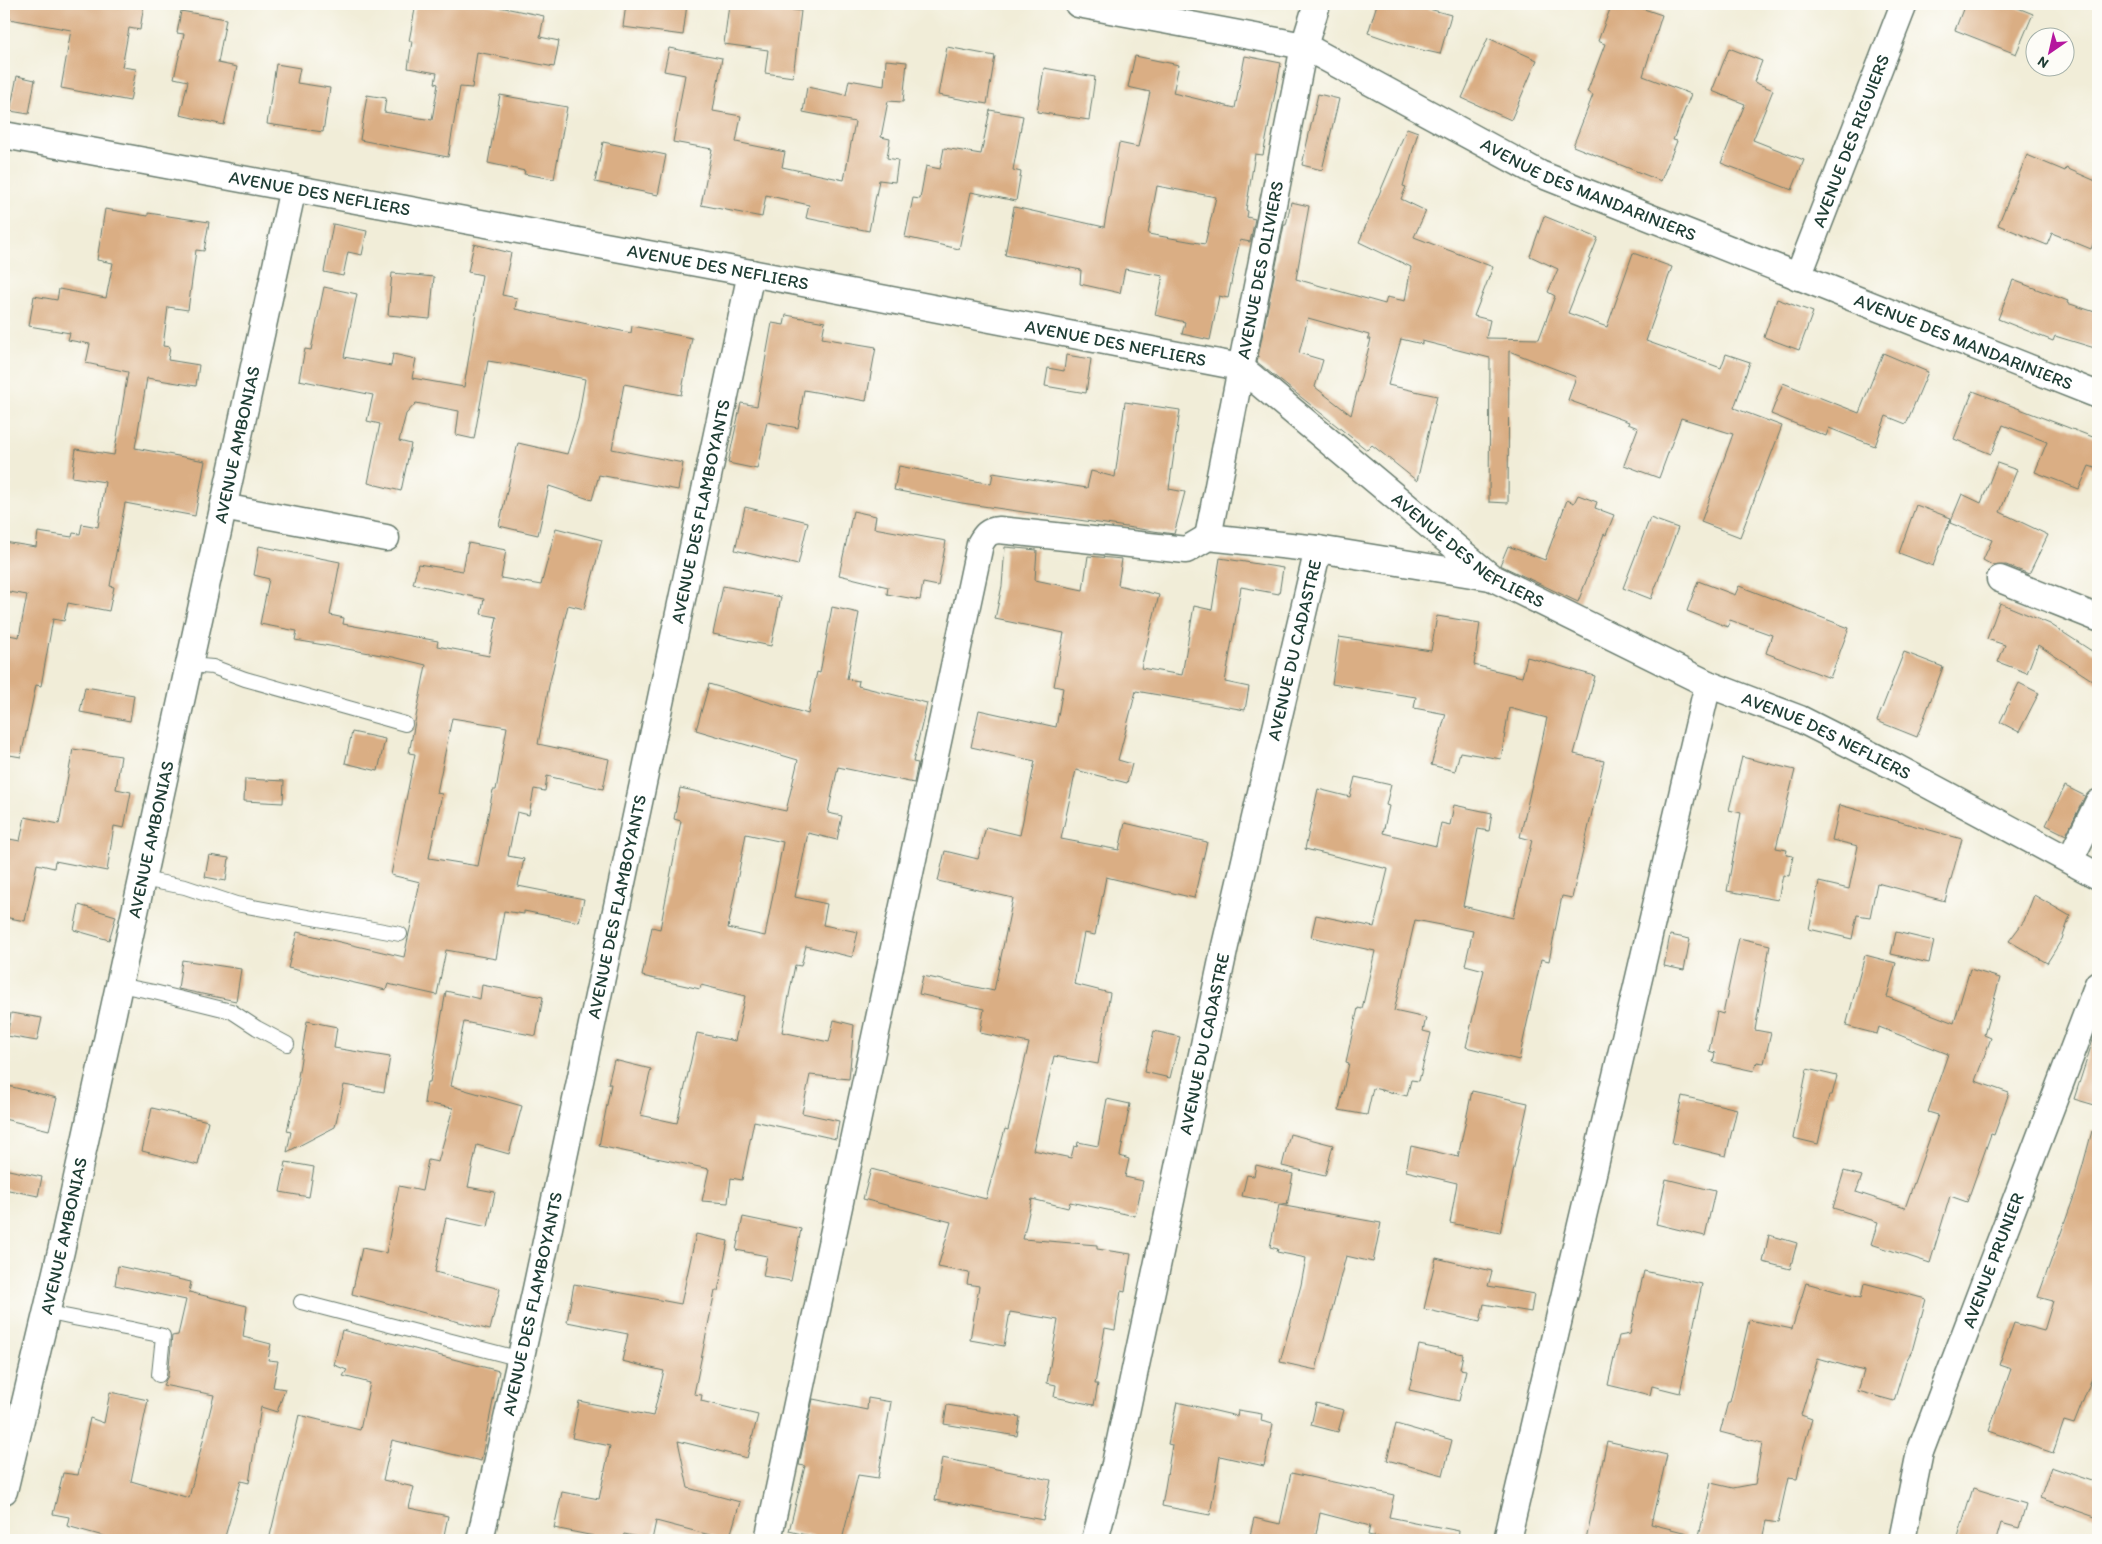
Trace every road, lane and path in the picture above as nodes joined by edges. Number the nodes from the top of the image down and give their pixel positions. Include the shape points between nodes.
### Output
1 (1078, 4) edge
2 (1318, 4) edge
3 (1904, 4) edge
4 (1304, 46) junction
5 (4, 135) edge
6 (293, 188) junction
7 (751, 273) junction
8 (1798, 276) junction
9 (1240, 367) junction
10 (2098, 395) edge
11 (223, 507) junction
12 (1208, 537) junction
13 (386, 538) dead end
14 (1318, 549) junction
15 (1491, 577) junction
16 (2000, 579) dead end
17 (2098, 618) edge
18 (189, 665) junction
19 (1708, 684) junction
20 (406, 724) dead end
21 (2098, 802) edge
22 (2070, 860) junction
23 (2098, 876) edge
24 (142, 879) junction
25 (400, 934) dead end
26 (2098, 984) edge
27 (119, 985) junction
28 (287, 1044) dead end
29 (301, 1302) dead end
30 (46, 1312) junction
31 (521, 1359) junction
32 (159, 1375) dead end
33 (4, 1491) edge
34 (480, 1540) edge
35 (768, 1540) edge
36 (1095, 1540) edge
37 (1507, 1540) edge
38 (1902, 1540) edge

1 - 4 street, AVENUE DES MANDARINIERS
2 - 4 street, AVENUE DES OLIVIERS
3 - 8 street, AVENUE DES RIGUIERS
4 - 8 street, AVENUE DES MANDARINIERS via 1540,174
4 - 9 street, AVENUE DES OLIVIERS
5 - 6 street, AVENUE DES NEFLIERS
6 - 7 street, AVENUE DES NEFLIERS
6 - 11 street, AVENUE AMBONIAS
7 - 9 street, AVENUE DES NEFLIERS
7 - 31 street, AVENUE DES FLAMBOYANTS
8 - 10 street, AVENUE DES MANDARINIERS
9 - 12 street, AVENUE DES OLIVIERS
9 - 15 street, AVENUE DES NEFLIERS
11 - 13 street
11 - 18 street, AVENUE AMBONIAS
12 - 14 street
12 - 35 street via 1186,550 999,530 988,533 980,544
14 - 15 street
14 - 36 street, AVENUE DU CADASTRE via 1226,946 1115,1464
15 - 19 street, AVENUE DES NEFLIERS
16 - 17 street
18 - 20 lane via 213,667
18 - 24 street, AVENUE AMBONIAS
19 - 22 street, AVENUE DES NEFLIERS via 1800,719
19 - 37 street
21 - 22 street
22 - 23 street, AVENUE DES NEFLIERS
24 - 25 lane via 185,887 236,904
24 - 27 street, AVENUE AMBONIAS
26 - 38 street, AVENUE PRUNIER via 1920,1452
27 - 28 lane via 231,1011
27 - 30 street, AVENUE AMBONIAS
29 - 31 lane
30 - 32 lane via 164,1336
30 - 33 street, AVENUE AMBONIAS
31 - 34 street, AVENUE DES FLAMBOYANTS

